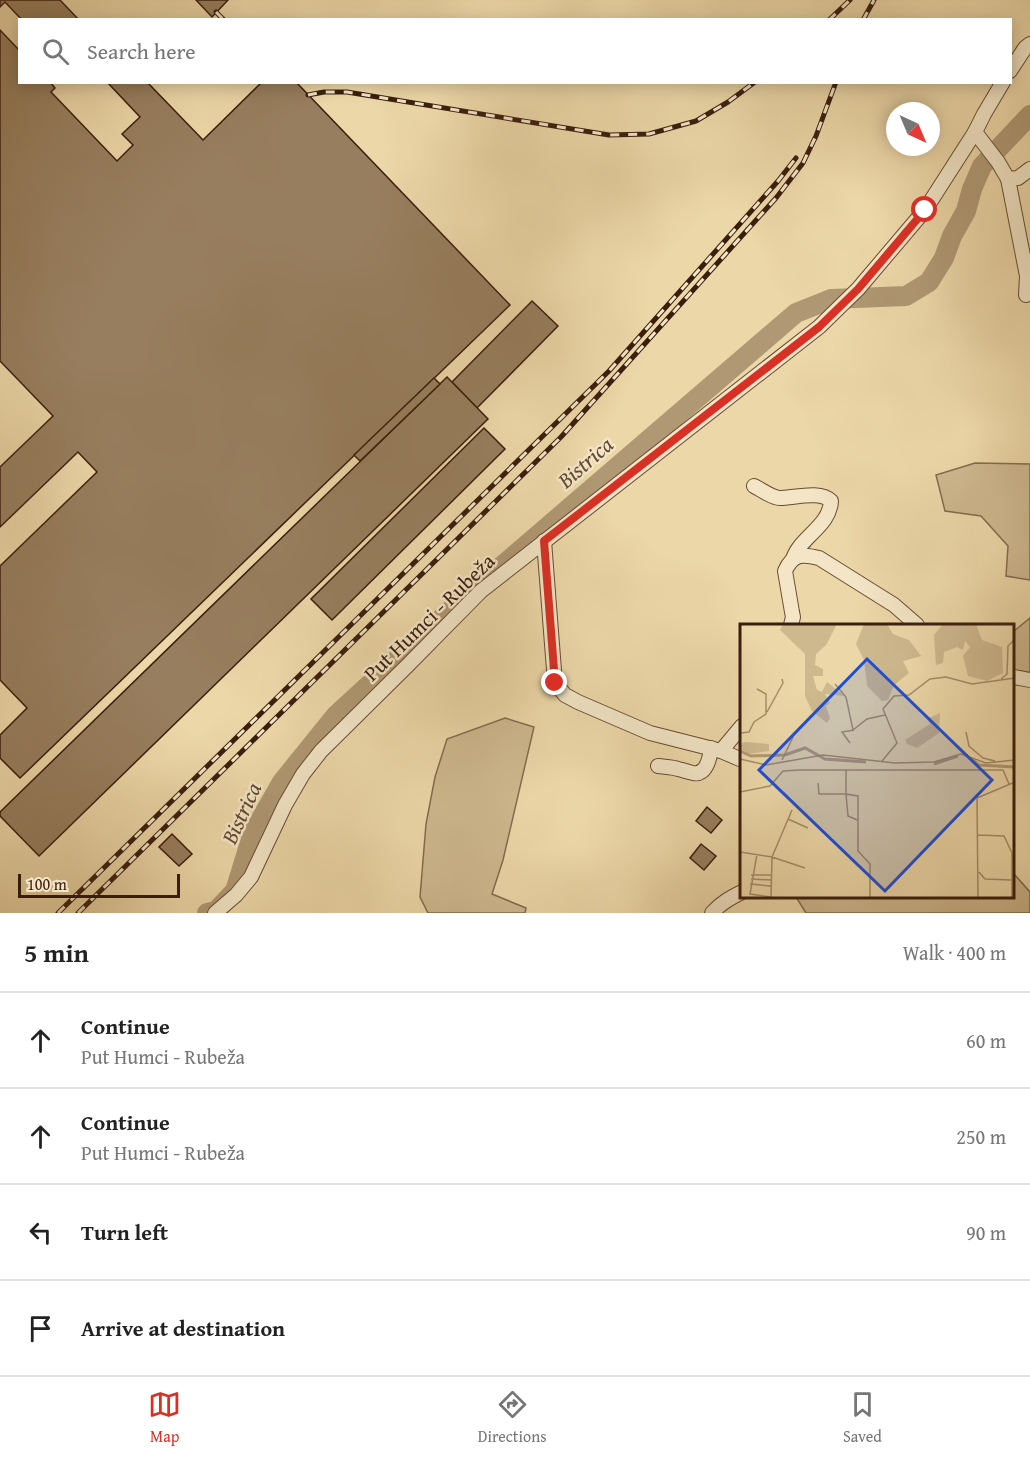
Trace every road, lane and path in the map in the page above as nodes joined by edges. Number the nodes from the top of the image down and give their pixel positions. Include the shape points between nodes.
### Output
1 (1030, 44) edge
2 (1012, 69) edge
3 (1003, 84) edge
4 (975, 132) junction
5 (1030, 169) edge
6 (1008, 179) junction
7 (1026, 295) dead end
8 (754, 486) dead end
9 (544, 541) junction
10 (793, 559) junction
11 (791, 624) edge
12 (916, 624) edge
13 (1015, 677) edge
14 (1030, 680) edge
15 (740, 728) edge
16 (716, 749) junction
17 (740, 759) edge
18 (658, 766) dead end
19 (740, 893) edge
20 (215, 913) edge
21 (712, 913) edge

1 - 2 street
3 - 4 street
4 - 6 street
4 - 9 street, Put Humci - Rubeža via 925,210 858,289 819,327
5 - 6 street via 1018,178
6 - 7 street via 1027,276
8 - 10 street via 777,498 822,496 831,501 826,517 796,550
9 - 16 street via 555,683 560,690 578,702 650,733
9 - 20 street, Put Humci - Rubeža via 481,591 321,751 285,805 251,877
10 - 11 street via 785,571
10 - 12 street via 799,555 819,558 894,605
13 - 14 street
15 - 16 street
16 - 17 street
16 - 18 street via 700,773
19 - 21 street

